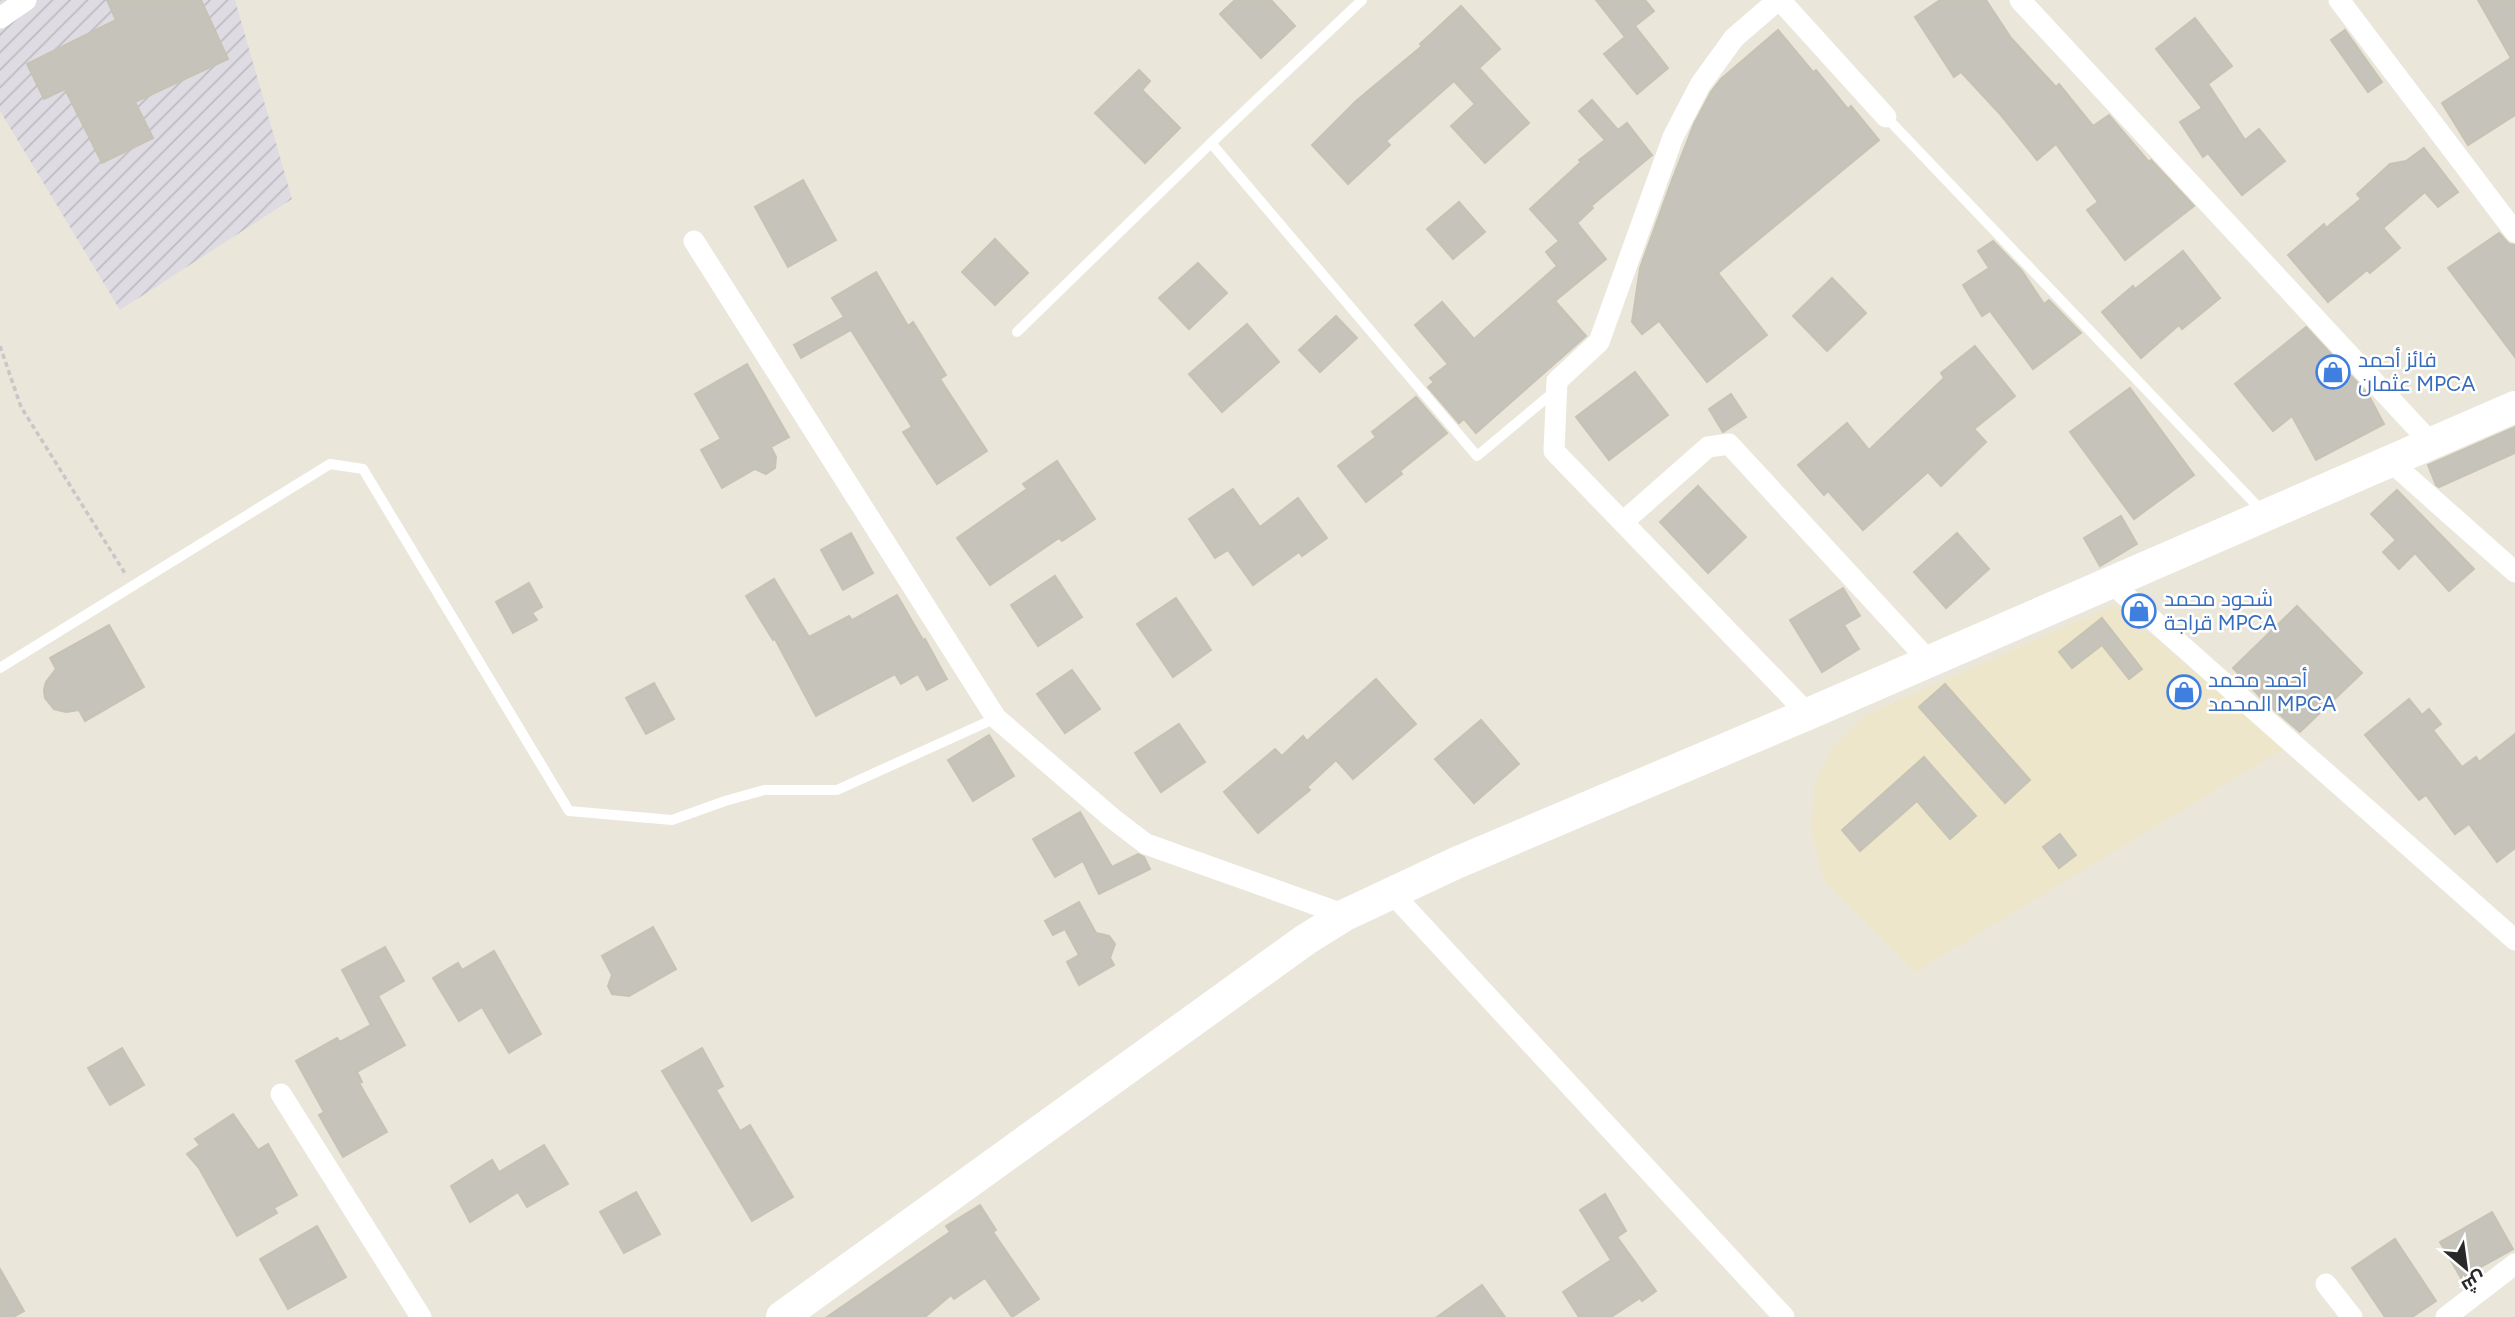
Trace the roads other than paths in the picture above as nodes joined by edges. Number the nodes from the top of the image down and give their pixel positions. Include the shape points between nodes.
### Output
1 (26, 0) edge
2 (1362, 0) edge
3 (1779, 0) edge
4 (2020, 0) edge
5 (2339, 0) edge
6 (0, 18) edge
7 (1886, 117) joint
8 (1211, 143) junction
9 (2515, 232) edge
10 (694, 241) dead end
11 (1017, 332) dead end
12 (1557, 389) junction
13 (2515, 408) edge
14 (2431, 443) junction
15 (2390, 461) junction
16 (2267, 516) junction
17 (1623, 522) junction
18 (2515, 572) edge
19 (2111, 583) junction
20 (1930, 662) junction
21 (0, 668) edge
22 (1808, 714) junction
23 (996, 718) junction
24 (1391, 892) junction
25 (1345, 915) junction
26 (2515, 940) edge
27 (281, 1094) dead end
28 (2515, 1264) edge
29 (2326, 1284) dead end
30 (799, 1312) edge
31 (421, 1317) edge
32 (1784, 1317) edge
33 (2352, 1317) edge
34 (2446, 1317) edge

1 - 6 street
2 - 8 lane
3 - 7 street
3 - 12 street via 1734,38 1700,85 1673,136 1599,342 1557,381
4 - 14 street
5 - 9 street
7 - 16 lane
8 - 11 lane
8 - 12 lane via 1477,456
10 - 23 street
12 - 17 street via 1555,451
13 - 14 street
14 - 15 street
15 - 16 street
15 - 18 street
16 - 19 street
17 - 20 street via 1708,447 1729,444
17 - 22 street
19 - 20 street
19 - 26 street
20 - 22 street
21 - 23 lane via 330,464 363,468 569,811 672,820 764,790 837,790
22 - 24 street
23 - 25 street via 1146,844
24 - 25 street
24 - 32 street
25 - 30 street
27 - 31 street
28 - 34 street
29 - 33 street

